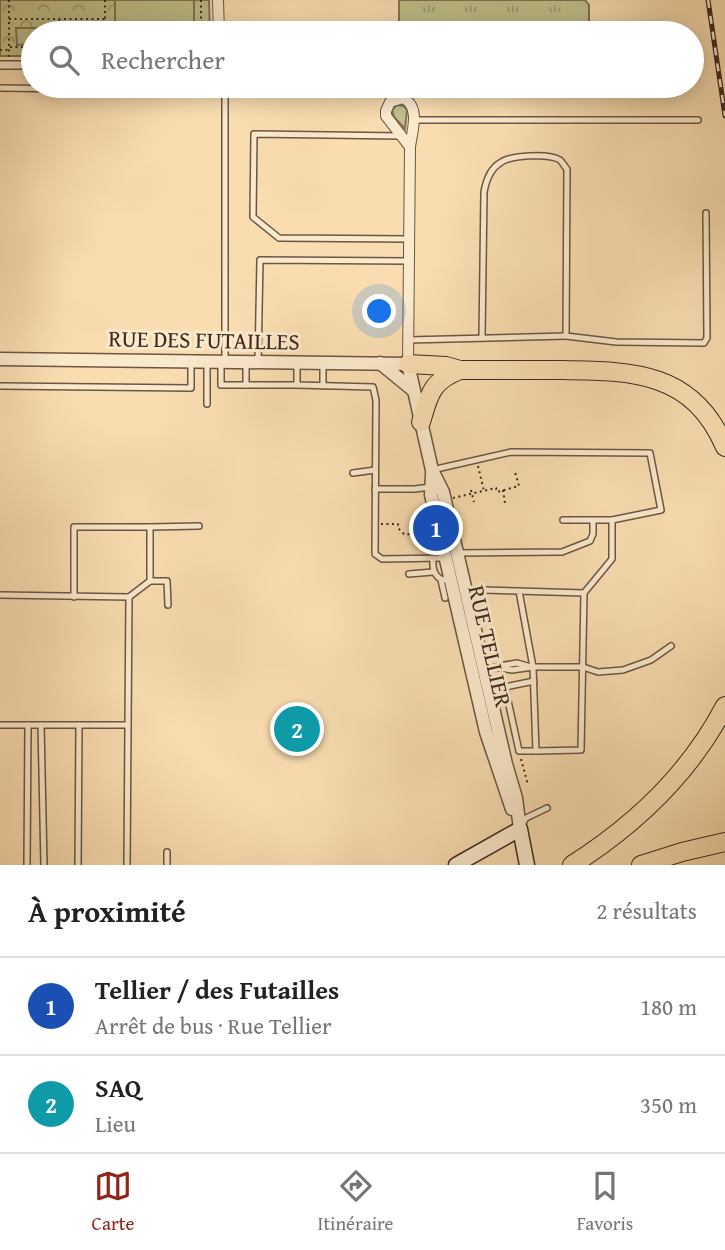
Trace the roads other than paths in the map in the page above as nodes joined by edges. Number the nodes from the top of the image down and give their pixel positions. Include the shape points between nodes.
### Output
1 (218, 0) edge
2 (219, 21) edge
3 (0, 65) edge
4 (21, 65) edge
5 (0, 88) edge
6 (21, 88) edge
7 (225, 98) edge
8 (413, 120) junction
9 (698, 120) dead end
10 (401, 136) junction
11 (410, 147) junction
12 (706, 213) dead end
13 (409, 239) junction
14 (409, 261) junction
15 (566, 336) junction
16 (482, 338) junction
17 (407, 340) junction
18 (0, 359) edge
19 (191, 361) junction
20 (207, 361) junction
21 (223, 361) junction
22 (252, 362) junction
23 (297, 362) junction
24 (323, 362) junction
25 (380, 363) junction
26 (408, 364) junction
27 (460, 370) junction
28 (246, 385) junction
29 (297, 385) junction
30 (0, 386) edge
31 (323, 386) junction
32 (413, 390) junction
33 (207, 404) dead end
34 (421, 422) junction
35 (725, 447) edge
36 (375, 470) junction
37 (432, 470) junction
38 (353, 473) dead end
39 (436, 485) junction
40 (375, 489) junction
41 (563, 520) dead end
42 (612, 520) junction
43 (593, 521) junction
44 (199, 526) dead end
45 (150, 527) junction
46 (445, 557) junction
47 (433, 572) junction
48 (408, 574) dead end
49 (452, 579) junction
50 (150, 581) junction
51 (484, 590) dead end
52 (519, 591) junction
53 (584, 593) junction
54 (0, 595) edge
55 (74, 597) junction
56 (129, 597) junction
57 (445, 598) dead end
58 (168, 605) dead end
59 (671, 646) dead end
60 (533, 667) junction
61 (583, 667) junction
62 (484, 669) junction
63 (534, 681) junction
64 (725, 706) edge
65 (0, 725) edge
66 (28, 725) junction
67 (41, 725) junction
68 (79, 725) junction
69 (128, 725) junction
70 (725, 725) edge
71 (536, 751) junction
72 (547, 808) dead end
73 (520, 829) junction
74 (725, 842) edge
75 (167, 852) dead end
76 (527, 864) edge
77 (27, 865) edge
78 (44, 865) edge
79 (78, 865) edge
80 (127, 865) edge
81 (167, 865) edge
82 (456, 865) edge
83 (572, 865) edge
84 (642, 865) edge

1 - 2 street
3 - 4 street
5 - 6 lane
7 - 21 lane
8 - 9 lane
8 - 10 street via 413,106 407,100 390,102 386,116
8 - 11 street, RUE TELLIER
10 - 11 street
10 - 13 lane via 254,134 253,217 279,238
11 - 13 street, RUE TELLIER
12 - 15 lane via 704,343
13 - 14 street, RUE TELLIER
14 - 17 street, RUE TELLIER
14 - 22 lane via 260,260
15 - 16 lane
15 - 16 lane via 567,169 551,157 514,157 499,163 484,192
16 - 17 lane
17 - 26 street, RUE TELLIER
18 - 19 street, RUE DES FUTAILLES
19 - 20 street, RUE DES FUTAILLES
19 - 30 lane via 191,388
20 - 21 street, RUE DES FUTAILLES
20 - 33 lane
21 - 22 street, RUE DES FUTAILLES
21 - 28 lane via 221,384
22 - 23 street, RUE DES FUTAILLES
22 - 28 lane
23 - 24 street, RUE DES FUTAILLES
23 - 29 lane
24 - 25 street, RUE DES FUTAILLES
24 - 31 lane
25 - 26 street, RUE DES FUTAILLES
25 - 32 street
26 - 27 highway
26 - 32 street, RUE TELLIER
27 - 34 highway via 434,387
27 - 35 highway via 606,370 649,376 697,405
28 - 29 lane
29 - 31 lane
31 - 36 lane via 373,387
32 - 34 street, RUE TELLIER
34 - 37 street, RUE TELLIER
36 - 38 lane
36 - 40 lane
37 - 39 street, RUE TELLIER
37 - 42 lane via 511,452 650,453 661,510
39 - 40 lane
39 - 46 street, RUE TELLIER via 431,495
40 - 46 lane via 377,557
41 - 43 lane
42 - 43 lane
42 - 53 lane via 612,559
43 - 46 lane via 590,541 568,550
44 - 45 lane
45 - 50 lane
45 - 55 lane via 74,527
46 - 47 lane
46 - 49 street, RUE TELLIER
47 - 48 lane
47 - 49 lane
49 - 57 lane
49 - 62 street, RUE TELLIER
50 - 56 lane
50 - 58 lane via 167,581
51 - 52 lane
52 - 53 lane
52 - 60 lane
53 - 61 lane
54 - 55 lane
55 - 56 lane
56 - 69 lane
59 - 61 lane via 651,660 623,670
60 - 61 lane
60 - 62 lane via 517,663
60 - 63 lane
61 - 71 lane via 581,750
62 - 73 street, RUE TELLIER
63 - 71 lane
63 - 71 lane via 505,687 519,751
64 - 83 highway via 663,793
65 - 66 lane
66 - 67 lane
66 - 77 lane
67 - 68 lane
67 - 78 lane
68 - 69 lane
68 - 79 lane
69 - 80 lane
70 - 83 highway via 652,809
72 - 73 lane via 526,818
73 - 76 main road, RUE TELLIER
73 - 82 main road
74 - 84 highway
75 - 81 lane

